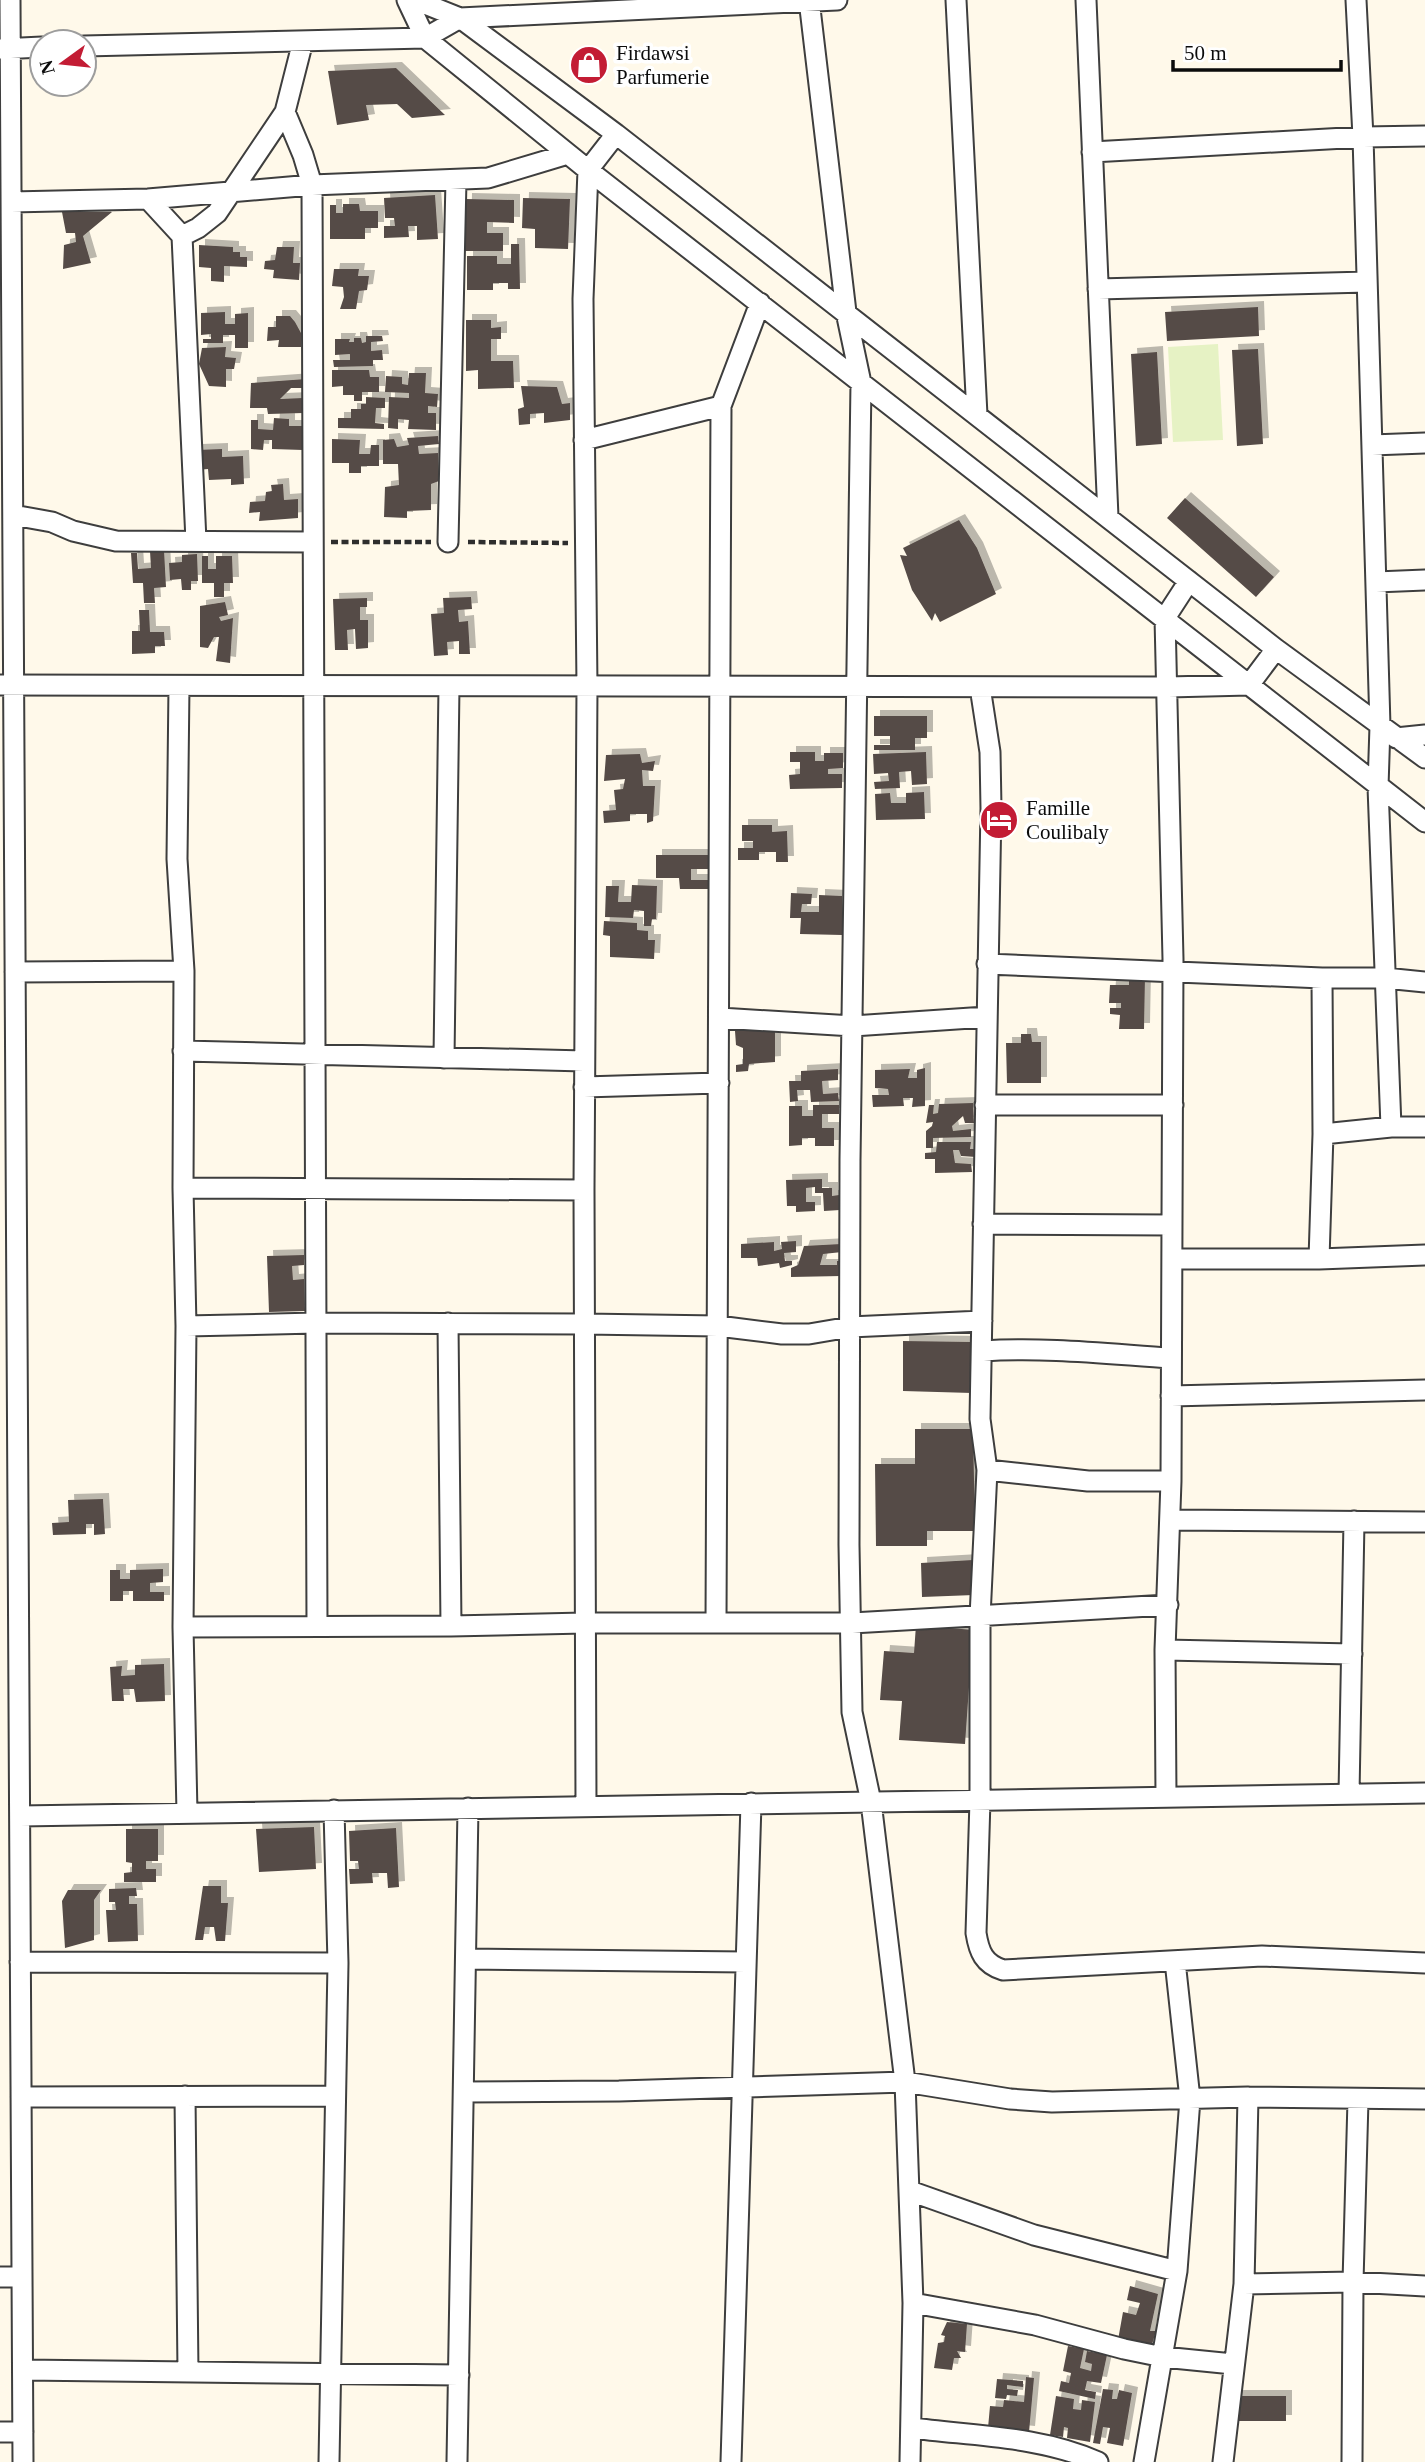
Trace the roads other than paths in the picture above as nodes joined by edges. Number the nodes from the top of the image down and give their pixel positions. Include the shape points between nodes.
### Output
1 (10, 0) edge
2 (407, 0) edge
3 (415, 0) edge
4 (837, 0) edge
5 (956, 0) edge
6 (1086, 0) edge
7 (1356, 0) edge
8 (809, 1) edge
9 (679, 4) edge
10 (582, 6) edge
11 (460, 18) junction
12 (425, 38) junction
13 (303, 41) junction
14 (98, 46) edge
15 (28, 47) edge
16 (5, 48) edge
17 (285, 112) junction
18 (616, 134) junction
19 (1363, 136) junction
20 (1425, 136) edge
21 (1093, 152) junction
22 (568, 155) junction
23 (588, 170) junction
24 (456, 180) junction
25 (312, 185) junction
26 (234, 191) junction
27 (148, 198) junction
28 (11, 202) junction
29 (182, 236) junction
30 (1367, 282) junction
31 (1098, 289) junction
32 (760, 303) junction
33 (6, 309) edge
34 (846, 312) junction
35 (861, 383) junction
36 (721, 406) junction
37 (977, 415) junction
38 (584, 440) junction
39 (1425, 443) edge
40 (1372, 445) junction
41 (6, 452) edge
42 (13, 515) junction
43 (1108, 517) junction
44 (196, 541) junction
45 (313, 542) junction
46 (448, 542) dead end
47 (1425, 580) edge
48 (1189, 581) junction
49 (1376, 582) junction
50 (1165, 618) junction
51 (1276, 649) junction
52 (7, 685) edge
53 (1249, 685) junction
54 (179, 686) junction
55 (313, 686) junction
56 (449, 686) junction
57 (587, 686) junction
58 (720, 687) junction
59 (857, 687) junction
60 (980, 687) junction
61 (1168, 687) junction
62 (1380, 726) junction
63 (1425, 735) edge
64 (1396, 738) junction
65 (1425, 758) edge
66 (1378, 787) junction
67 (1425, 822) edge
68 (7, 833) edge
69 (987, 964) junction
70 (184, 971) junction
71 (15, 972) junction
72 (1173, 972) junction
73 (1322, 978) junction
74 (1385, 978) junction
75 (1425, 982) edge
76 (986, 1017) junction
77 (720, 1018) junction
78 (853, 1026) junction
79 (183, 1051) junction
80 (314, 1055) junction
81 (444, 1058) junction
82 (584, 1060) junction
83 (719, 1083) junction
84 (584, 1087) junction
85 (1173, 1104) junction
86 (985, 1105) junction
87 (1391, 1127) junction
88 (1425, 1127) edge
89 (1323, 1134) junction
90 (183, 1188) junction
91 (315, 1190) junction
92 (584, 1190) junction
93 (983, 1224) junction
94 (1172, 1225) junction
95 (1425, 1255) edge
96 (1171, 1259) junction
97 (1319, 1259) junction
98 (982, 1321) junction
99 (9, 1323) edge
100 (448, 1323) junction
101 (316, 1324) junction
102 (585, 1324) junction
103 (186, 1326) junction
104 (718, 1326) junction
105 (850, 1327) junction
106 (983, 1351) junction
107 (1171, 1358) junction
108 (1425, 1390) edge
109 (1171, 1396) junction
110 (987, 1470) junction
111 (1171, 1481) junction
112 (1170, 1520) junction
113 (1354, 1521) junction
114 (1425, 1522) edge
115 (1168, 1605) junction
116 (980, 1617) junction
117 (584, 1623) junction
118 (716, 1623) junction
119 (852, 1623) junction
120 (317, 1625) junction
121 (451, 1626) junction
122 (183, 1628) junction
123 (1166, 1650) junction
124 (1352, 1654) junction
125 (10, 1730) edge
126 (1425, 1793) edge
127 (1349, 1794) junction
128 (1166, 1797) junction
129 (980, 1800) junction
130 (870, 1802) junction
131 (751, 1803) junction
132 (586, 1806) junction
133 (468, 1808) junction
134 (334, 1810) junction
135 (187, 1813) junction
136 (20, 1816) junction
137 (10, 1857) edge
138 (466, 1959) junction
139 (1175, 1961) junction
140 (20, 1962) junction
141 (746, 1962) junction
142 (338, 1963) junction
143 (1425, 1963) edge
144 (905, 2082) junction
145 (741, 2088) junction
146 (464, 2092) junction
147 (185, 2096) junction
148 (335, 2096) junction
149 (21, 2097) junction
150 (1248, 2097) junction
151 (1190, 2099) junction
152 (1425, 2099) edge
153 (1358, 2100) junction
154 (911, 2191) junction
155 (1177, 2272) junction
156 (0, 2277) edge
157 (22, 2277) junction
158 (1353, 2282) junction
159 (1244, 2284) junction
160 (1425, 2286) edge
161 (913, 2303) junction
162 (1163, 2357) junction
163 (1233, 2364) junction
164 (23, 2370) junction
165 (188, 2372) junction
166 (332, 2374) junction
167 (459, 2375) junction
168 (912, 2428) junction
169 (0, 2432) edge
170 (23, 2432) junction
171 (1038, 2453) edge
172 (23, 2462) edge
173 (329, 2462) edge
174 (457, 2462) edge
175 (731, 2462) edge
176 (911, 2462) edge
177 (1098, 2462) edge
178 (1144, 2462) edge
179 (1223, 2462) edge
180 (1352, 2462) edge

1 - 16 street
2 - 12 street
3 - 11 street
4 - 8 street
5 - 37 street
6 - 21 street
7 - 19 street
8 - 9 street
8 - 34 street
9 - 10 street
10 - 11 street
11 - 12 street
11 - 18 street
12 - 13 street
12 - 22 street
13 - 14 street
13 - 17 street
15 - 16 street
16 - 28 street
17 - 25 street
17 - 26 street
18 - 23 street
18 - 34 street
19 - 20 street
19 - 21 street
19 - 30 street
21 - 31 street
22 - 23 street
22 - 24 street via 488,178
23 - 32 street
23 - 38 street
24 - 25 street
24 - 46 street
25 - 26 street
25 - 45 street
26 - 27 street
26 - 29 street via 217,213
27 - 28 street
27 - 29 street
28 - 33 street
29 - 44 street
30 - 31 street
30 - 40 street
31 - 43 street
32 - 35 street
32 - 36 street
33 - 41 street
34 - 35 street
34 - 37 street
35 - 50 street
35 - 59 street
36 - 38 street
36 - 58 street
37 - 43 street
38 - 57 street
39 - 40 street
40 - 49 street
41 - 42 street
42 - 44 street via 116,541
42 - 52 street
43 - 48 street
44 - 45 street
45 - 55 street
47 - 49 street
48 - 50 street
48 - 51 street
49 - 62 street
50 - 53 street
50 - 61 street
51 - 53 street
51 - 62 street
52 - 54 street
52 - 68 street
53 - 61 street
53 - 66 street
54 - 55 street
54 - 70 street via 177,859
55 - 56 street
55 - 80 street
56 - 57 street
56 - 81 street
57 - 58 street
57 - 82 street
58 - 59 street
58 - 77 street
59 - 60 street
59 - 78 street
60 - 61 street
60 - 69 street via 990,763
61 - 72 street
62 - 64 street
62 - 66 street
63 - 64 street
64 - 65 street
66 - 67 street
66 - 74 street
68 - 71 street
69 - 72 street
69 - 76 street
70 - 71 street
70 - 79 street
71 - 99 street
72 - 73 street
72 - 85 street
73 - 74 street
73 - 89 street
74 - 75 street
74 - 87 street
76 - 78 street
76 - 86 street
77 - 78 street
77 - 83 street
78 - 105 street
79 - 80 street
79 - 90 street
80 - 81 street
80 - 91 street
81 - 82 street
82 - 84 street
83 - 84 street
83 - 104 street
84 - 92 street
85 - 86 street
85 - 94 street
86 - 93 street
87 - 88 street
87 - 89 street
89 - 97 street
90 - 91 street
90 - 103 street
91 - 92 street
91 - 101 street
92 - 102 street
93 - 94 street
93 - 98 street
94 - 96 street
95 - 97 street
96 - 97 street
96 - 107 street
98 - 105 street
98 - 106 street
99 - 125 street
100 - 101 street
100 - 102 street
100 - 121 street
101 - 103 street
101 - 120 street
102 - 104 street
102 - 117 street
103 - 122 street
104 - 105 street via 782,1334
104 - 118 street
105 - 119 street
106 - 107 street via 1032,1348
106 - 110 street via 980,1419
107 - 109 street
108 - 109 street
109 - 111 street
110 - 111 street via 1088,1481
110 - 116 street
111 - 112 street
112 - 113 street
112 - 115 street
113 - 114 street
113 - 124 street
115 - 116 street
115 - 123 street
116 - 119 street
116 - 129 street
117 - 118 street
117 - 121 street
117 - 132 street
118 - 119 street
119 - 130 street via 852,1712
120 - 121 street
120 - 122 street
122 - 135 street
123 - 124 street
123 - 128 street
124 - 127 street
125 - 136 street
126 - 127 street
127 - 128 street
128 - 129 street
129 - 130 street
129 - 139 street via 976,1933 981,1954 992,1967
130 - 131 street
130 - 144 street
131 - 132 street
131 - 141 street
132 - 133 street
133 - 134 street
133 - 138 street
134 - 135 street
134 - 142 street
135 - 136 street
136 - 137 street
137 - 140 street
138 - 141 street
138 - 146 street
139 - 143 street via 1262,1956
139 - 151 street
140 - 142 street
140 - 149 street
141 - 145 street
142 - 148 street
144 - 145 street
144 - 151 street via 1052,2102
144 - 154 street
145 - 146 street
145 - 175 street
146 - 167 street
147 - 148 street
147 - 149 street
147 - 165 street
148 - 166 street
149 - 157 street
150 - 151 street
150 - 153 street
150 - 159 street
151 - 155 street
152 - 153 street
153 - 158 street
154 - 155 street via 1034,2235
154 - 161 street
155 - 162 street
156 - 157 street
157 - 164 street
158 - 159 street
158 - 160 street
158 - 180 street
159 - 163 street
161 - 162 street via 1035,2325
161 - 168 street
162 - 163 street
162 - 178 street
163 - 179 street
164 - 165 street
164 - 170 street
165 - 166 street
166 - 167 street
166 - 173 street
167 - 174 street
168 - 171 street
168 - 176 street
169 - 170 street
170 - 172 street
171 - 177 street via 1085,2456

